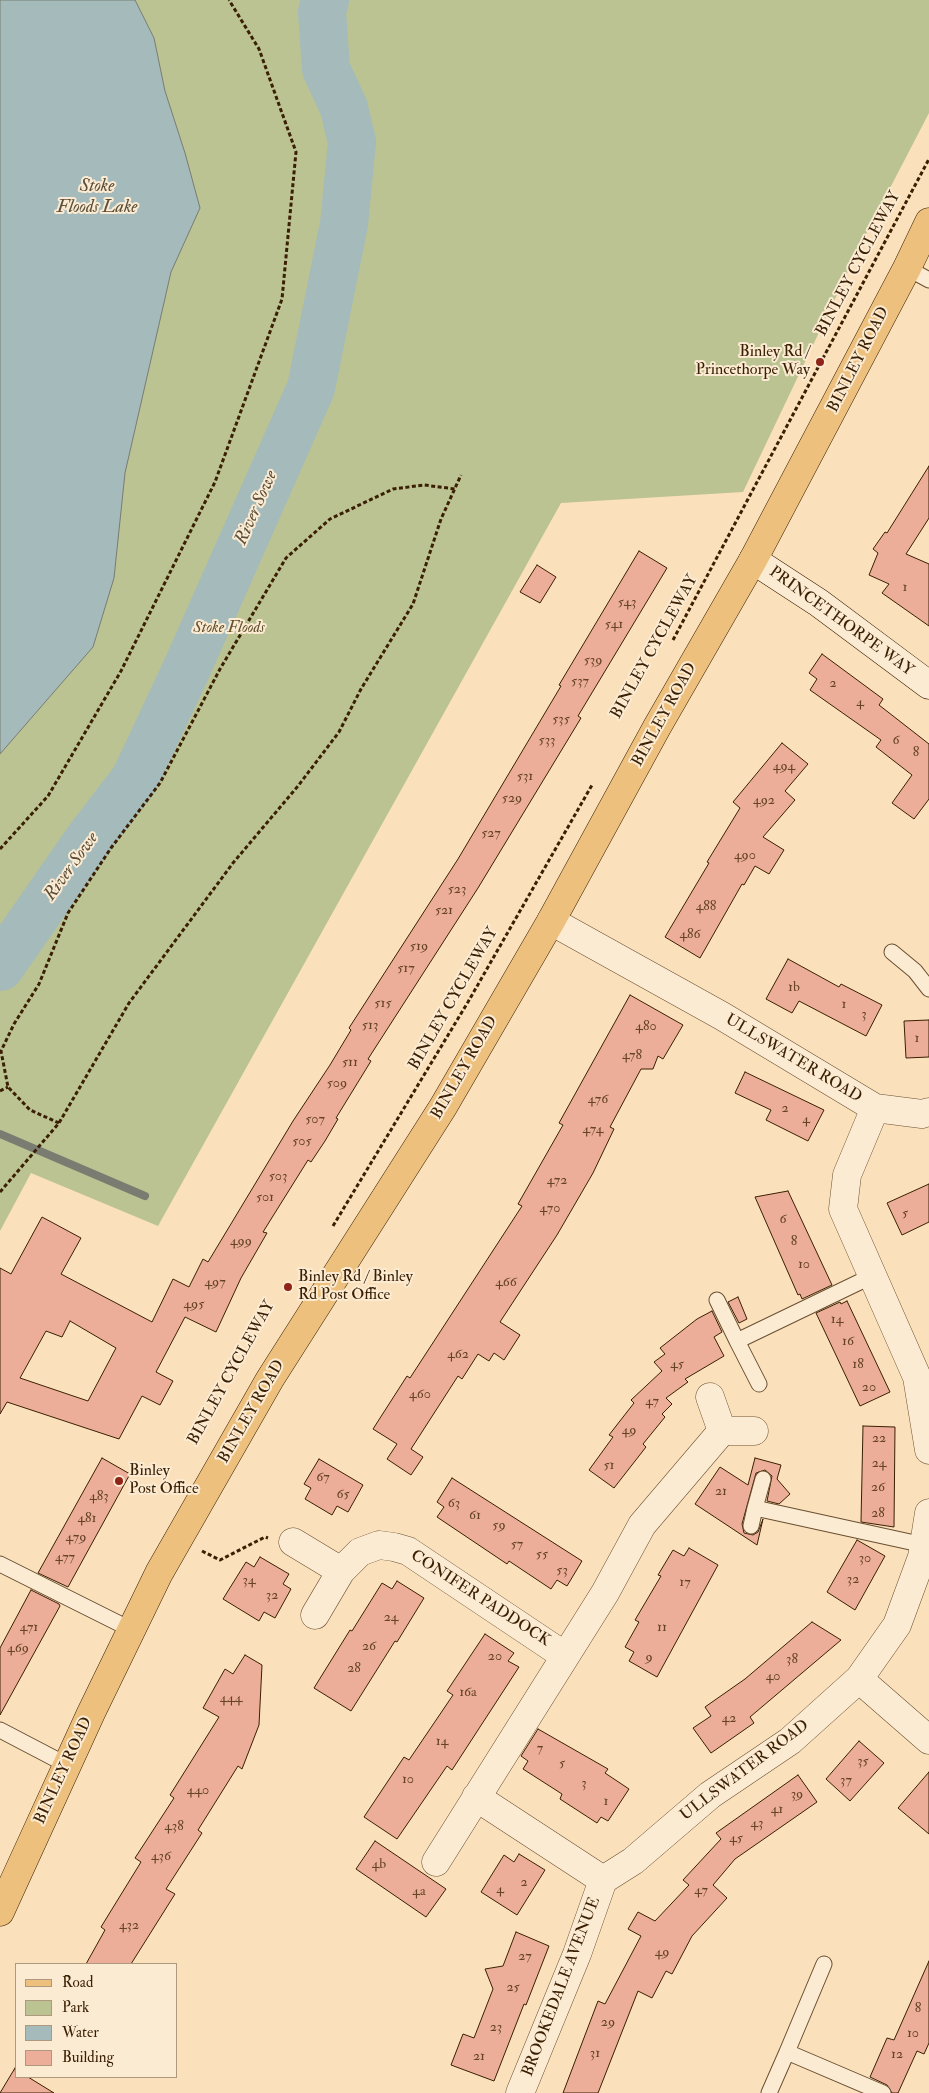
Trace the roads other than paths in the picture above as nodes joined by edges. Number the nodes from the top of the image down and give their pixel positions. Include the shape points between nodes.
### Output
1 (929, 222) edge
2 (918, 274) edge
3 (753, 560) junction
4 (929, 685) edge
5 (551, 921) junction
6 (892, 952) dead end
7 (929, 989) edge
8 (875, 1108) junction
9 (929, 1112) edge
10 (872, 1276) junction
11 (717, 1300) dead end
12 (737, 1341) junction
13 (759, 1384) dead end
14 (924, 1392) edge
15 (710, 1397) dead end
16 (722, 1431) junction
17 (754, 1431) dead end
18 (929, 1450) edge
19 (763, 1479) dead end
20 (755, 1508) junction
21 (929, 1514) edge
22 (751, 1526) dead end
23 (293, 1542) road end
24 (924, 1545) junction
25 (0, 1564) edge
26 (341, 1571) junction
27 (315, 1615) dead end
28 (132, 1630) junction
29 (565, 1656) junction
30 (859, 1679) junction
31 (0, 1730) edge
32 (929, 1740) edge
33 (67, 1766) junction
34 (476, 1797) junction
35 (436, 1862) dead end
36 (603, 1880) junction
37 (0, 1912) edge
38 (824, 1964) dead end
39 (786, 2052) junction
40 (520, 2093) edge
41 (769, 2093) edge
42 (883, 2093) edge

1 - 2 main road, BINLEY ROAD
2 - 3 main road, BINLEY ROAD
3 - 4 street, PRINCETHORPE WAY via 819,603
3 - 5 main road, BINLEY ROAD
5 - 8 street, ULLSWATER ROAD via 722,1016
5 - 28 main road, BINLEY ROAD via 443,1107 270,1379 159,1573
6 - 7 lane via 915,971
8 - 9 street via 922,1114
8 - 10 street, ULLSWATER ROAD via 847,1174 843,1209
10 - 12 lane
10 - 14 street, ULLSWATER ROAD
11 - 12 lane
12 - 13 lane
14 - 18 street, ULLSWATER ROAD
15 - 16 street
16 - 17 street
16 - 29 street, CONIFER PADDOCK via 642,1525 605,1593
19 - 20 lane
20 - 22 lane
20 - 24 lane
21 - 24 street, ULLSWATER ROAD
23 - 26 street
24 - 30 street, ULLSWATER ROAD via 897,1625
25 - 28 lane
26 - 27 street, CONIFER PADDOCK
26 - 29 street, CONIFER PADDOCK via 360,1552 379,1545 408,1551
28 - 33 main road, BINLEY ROAD
29 - 34 street, CONIFER PADDOCK
30 - 32 street
30 - 36 street, ULLSWATER ROAD via 790,1740 710,1795 633,1861
31 - 33 lane
33 - 37 main road, BINLEY ROAD
34 - 35 street, CONIFER PADDOCK
34 - 36 street
36 - 40 street, BROOKEDALE AVENUE via 577,1954
38 - 39 lane
39 - 41 lane
39 - 42 lane

